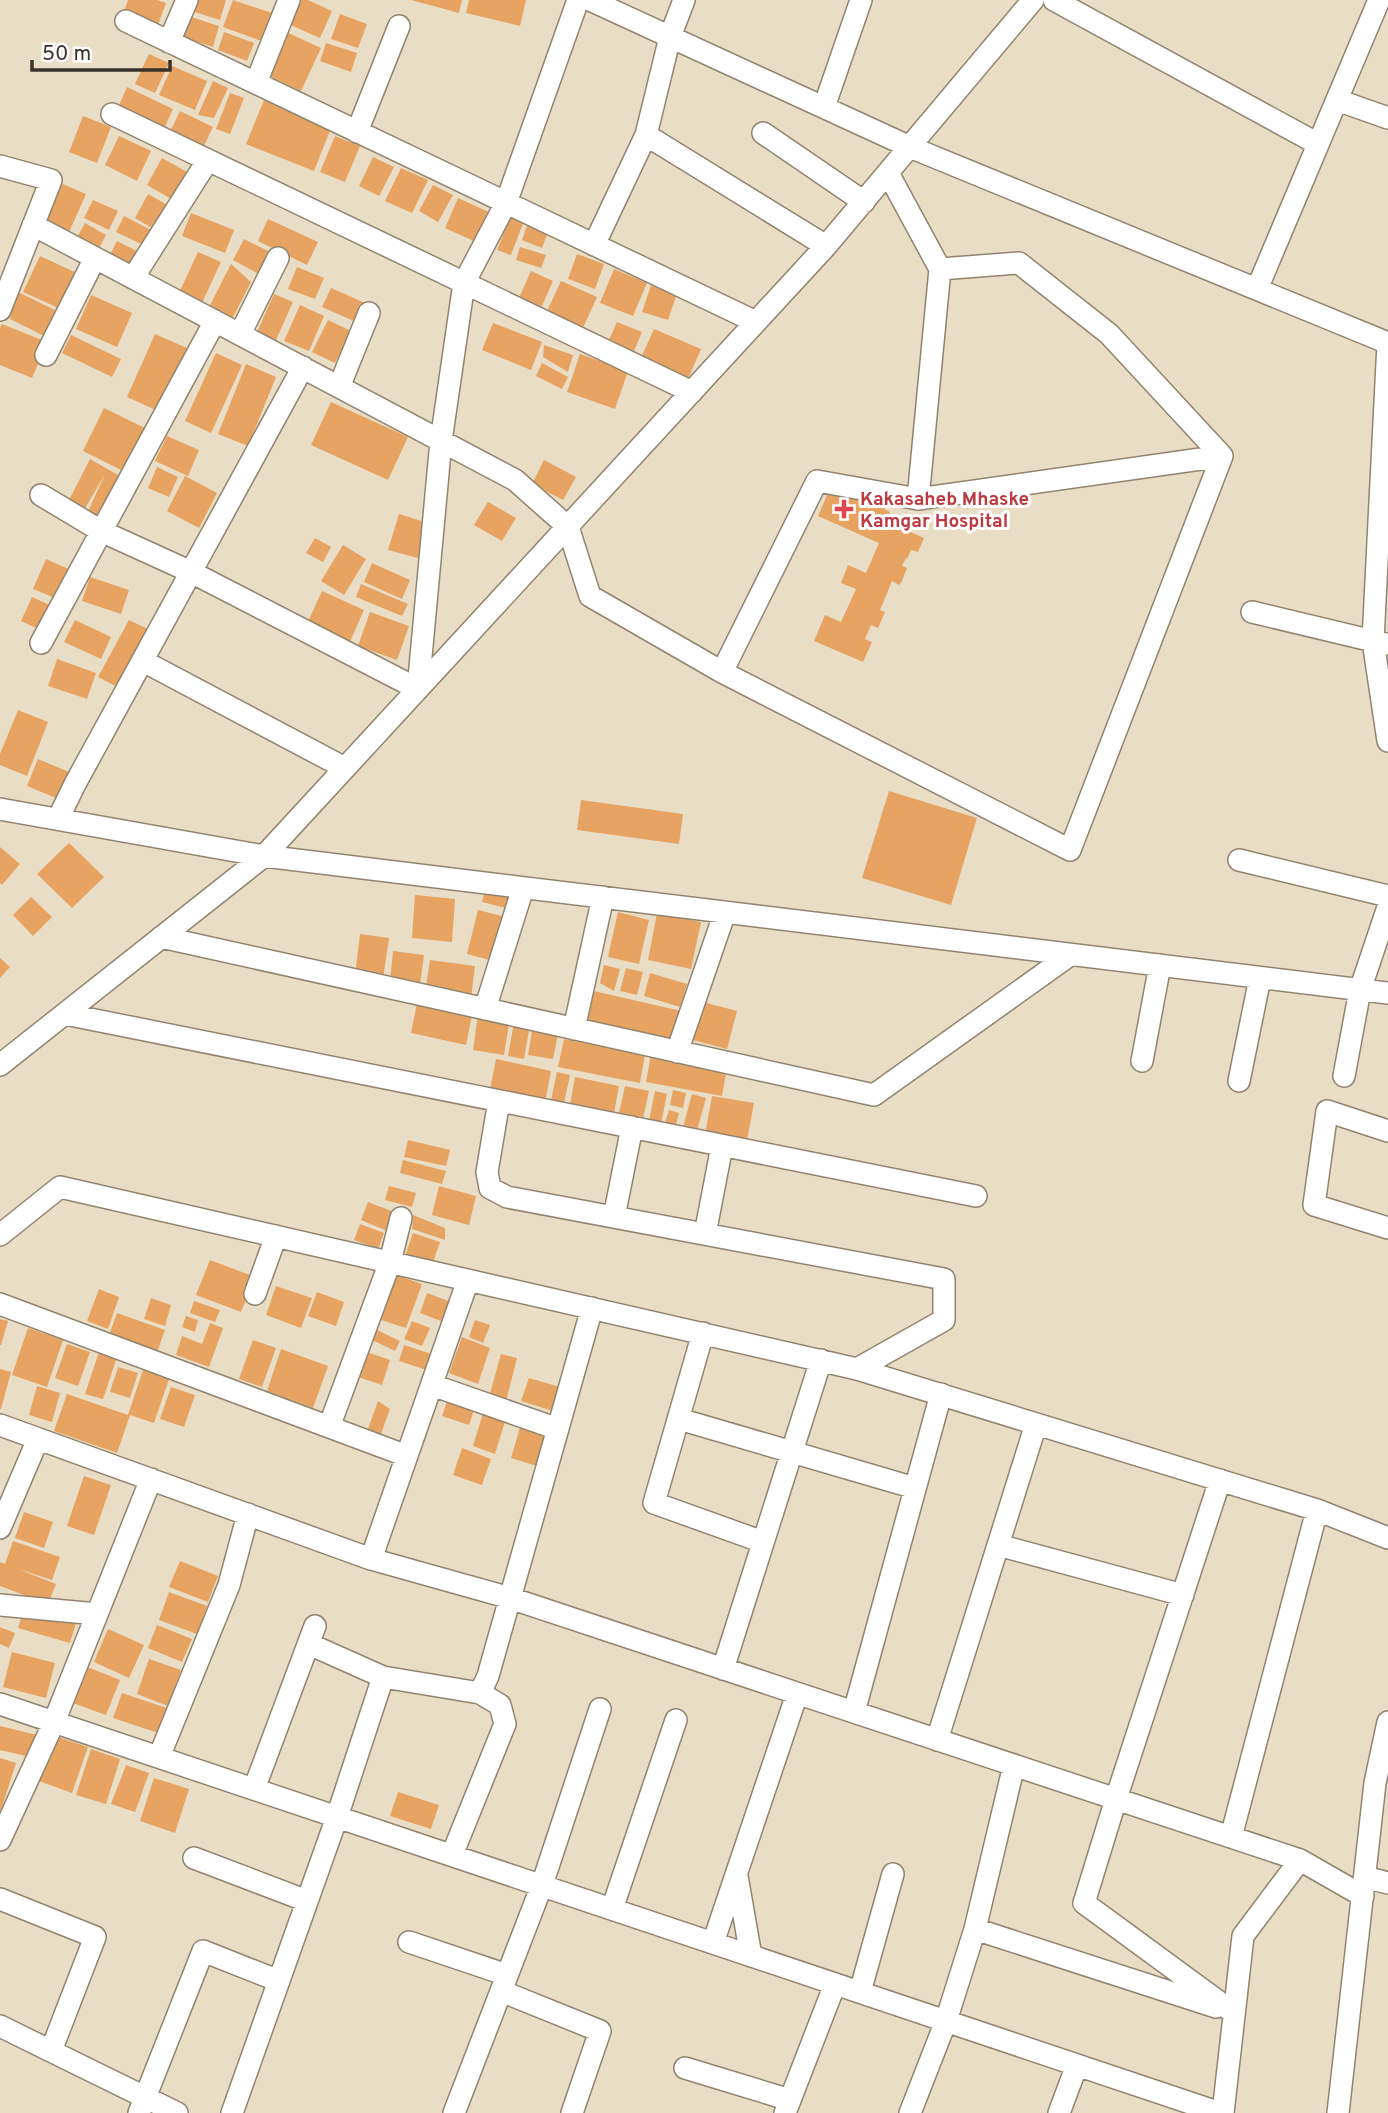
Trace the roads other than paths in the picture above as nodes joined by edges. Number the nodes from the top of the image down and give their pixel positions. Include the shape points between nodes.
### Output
1 (187, 0) edge
2 (289, 0) edge
3 (579, 0) edge
4 (590, 0) edge
5 (684, 0) edge
6 (861, 0) edge
7 (1033, 0) edge
8 (1054, 0) edge
9 (1380, 0) edge
10 (1388, 2) edge
11 (125, 21) dead end
12 (399, 26) dead end
13 (670, 37) junction
14 (169, 42) junction
15 (256, 83) junction
16 (1337, 100) junction
17 (824, 107) junction
18 (112, 114) dead end
19 (1388, 118) edge
20 (358, 132) junction
21 (763, 133) dead end
22 (646, 135) junction
23 (1318, 144) junction
24 (910, 147) junction
25 (208, 160) junction
26 (0, 166) edge
27 (888, 173) junction
28 (864, 202) junction
29 (506, 203) junction
30 (33, 225) junction
31 (594, 245) junction
32 (826, 246) junction
33 (95, 258) junction
34 (278, 258) dead end
35 (940, 269) junction
36 (133, 278) junction
37 (464, 283) junction
38 (1257, 289) junction
39 (0, 310) edge
40 (369, 313) dead end
41 (215, 321) junction
42 (756, 322) junction
43 (240, 334) junction
44 (1388, 343) edge
45 (46, 355) dead end
46 (303, 368) junction
47 (339, 387) junction
48 (692, 393) junction
49 (441, 441) junction
50 (1222, 456) junction
51 (1384, 483) edge
52 (41, 495) dead end
53 (918, 499) junction
54 (568, 527) junction
55 (101, 531) junction
56 (191, 572) junction
57 (1252, 612) dead end
58 (41, 643) dead end
59 (1380, 643) edge
60 (142, 661) junction
61 (722, 672) junction
62 (418, 689) junction
63 (1388, 741) edge
64 (345, 768) junction
65 (0, 809) edge
66 (58, 819) junction
67 (264, 856) junction
68 (1239, 860) dead end
69 (523, 888) junction
70 (1388, 896) edge
71 (603, 897) junction
72 (1388, 907) edge
73 (725, 912) junction
74 (161, 937) junction
75 (1070, 954) junction
76 (1160, 965) junction
77 (1260, 978) junction
78 (1360, 990) junction
79 (1388, 993) edge
80 (485, 1009) junction
81 (65, 1014) junction
82 (574, 1029) junction
83 (677, 1052) junction
84 (1142, 1061) dead end
85 (0, 1065) edge
86 (1344, 1076) dead end
87 (1238, 1081) dead end
88 (499, 1101) junction
89 (632, 1127) junction
90 (1388, 1131) edge
91 (722, 1146) junction
92 (976, 1196) dead end
93 (614, 1217) junction
94 (401, 1218) dead end
95 (1388, 1228) edge
96 (705, 1234) junction
97 (0, 1235) edge
98 (276, 1236) junction
99 (390, 1262) junction
100 (468, 1280) junction
101 (254, 1294) dead end
102 (0, 1304) edge
103 (592, 1308) junction
104 (707, 1341) junction
105 (821, 1360) junction
106 (857, 1369) junction
107 (432, 1385) junction
108 (941, 1394) junction
109 (679, 1419) junction
110 (1036, 1424) junction
111 (0, 1425) edge
112 (329, 1427) junction
113 (558, 1429) junction
114 (38, 1439) junction
115 (792, 1451) junction
116 (407, 1456) junction
117 (151, 1479) junction
118 (1220, 1480) junction
119 (915, 1488) junction
120 (1317, 1510) junction
121 (248, 1514) junction
122 (0, 1528) edge
123 (1388, 1538) edge
124 (763, 1542) junction
125 (998, 1545) junction
126 (371, 1559) junction
127 (1183, 1595) junction
128 (510, 1598) junction
129 (0, 1605) edge
130 (97, 1614) junction
131 (723, 1669) junction
132 (383, 1677) junction
133 (480, 1693) junction
134 (797, 1693) junction
135 (0, 1704) edge
136 (600, 1709) dead end
137 (853, 1712) junction
138 (676, 1720) dead end
139 (54, 1721) junction
140 (1388, 1722) edge
141 (937, 1740) junction
142 (159, 1757) junction
143 (1014, 1765) junction
144 (1381, 1785) edge
145 (254, 1789) junction
146 (1116, 1799) junction
147 (337, 1817) junction
148 (1231, 1837) junction
149 (0, 1840) edge
150 (452, 1855) junction
151 (194, 1858) dead end
152 (1300, 1860) junction
153 (736, 1874) junction
154 (892, 1874) dead end
155 (1388, 1883) edge
156 (542, 1885) junction
157 (1364, 1887) junction
158 (0, 1899) edge
159 (307, 1901) junction
160 (612, 1909) junction
161 (975, 1929) junction
162 (409, 1942) dead end
163 (713, 1943) junction
164 (751, 1956) junction
165 (279, 1981) junction
166 (504, 1983) junction
167 (835, 1984) junction
168 (860, 1992) junction
169 (1234, 2013) junction
170 (946, 2021) junction
171 (0, 2026) edge
172 (51, 2051) junction
173 (1077, 2065) junction
174 (685, 2068) dead end
175 (142, 2105) edge
176 (788, 2106) edge
177 (177, 2113) edge
178 (232, 2113) edge
179 (454, 2113) edge
180 (572, 2113) edge
181 (910, 2113) edge
182 (1059, 2113) edge
183 (1221, 2113) edge
184 (1338, 2113) edge

1 - 14 street
2 - 15 street
3 - 29 street
4 - 13 street
5 - 13 street
6 - 17 street
7 - 24 street
8 - 23 street
9 - 10 street
9 - 16 street
11 - 14 street
12 - 20 street
13 - 17 street
13 - 22 street
14 - 15 street
15 - 20 street
16 - 19 street
16 - 23 street
17 - 24 street
18 - 25 street
20 - 29 street
21 - 28 street
22 - 31 street
22 - 32 street
23 - 38 street
24 - 27 street
24 - 38 street
25 - 36 street
25 - 37 street
26 - 30 street via 51,180
27 - 28 street
27 - 35 street
28 - 32 street
29 - 31 street
29 - 37 street
30 - 33 street
30 - 39 street
31 - 42 street
32 - 42 street
33 - 36 street
33 - 45 street
34 - 43 street
35 - 50 street via 1019,263 1109,334
35 - 53 street
36 - 41 street
37 - 48 street
37 - 49 street
38 - 44 street
40 - 47 street
41 - 43 street
41 - 55 street
42 - 48 street
43 - 46 street
44 - 51 street
46 - 47 street
46 - 56 street
47 - 49 street
48 - 54 street
49 - 54 street via 515,480
49 - 62 street
50 - 53 street
50 - 61 street via 1070,850
51 - 59 street
52 - 55 street
53 - 61 street via 817,481
54 - 61 street via 590,596
54 - 62 street
55 - 56 street
55 - 58 street
56 - 60 street
56 - 62 street
57 - 59 street
59 - 63 street
60 - 64 street
60 - 66 street
62 - 64 street
64 - 67 street
65 - 66 street
66 - 67 street
67 - 69 street
67 - 74 street
68 - 70 street
69 - 71 street
69 - 80 street
71 - 73 street
71 - 82 street
72 - 78 street
73 - 75 street
73 - 83 street
74 - 80 street
74 - 81 street
75 - 76 street
75 - 83 street via 874,1095
76 - 77 street
76 - 84 street
77 - 78 street
77 - 87 street
78 - 79 street
78 - 86 street
80 - 82 street
81 - 85 street
81 - 88 street
82 - 83 street
88 - 89 street
88 - 93 street via 487,1172 491,1188 507,1198
89 - 91 street
89 - 93 street
90 - 95 street via 1327,1111 1314,1205
91 - 92 street
91 - 96 street
93 - 96 street
94 - 99 street
96 - 106 street via 944,1279 944,1320
97 - 98 street via 60,1187
98 - 99 street
98 - 101 street
99 - 100 street
99 - 112 street
100 - 103 street
100 - 107 street
102 - 112 street
103 - 104 street
103 - 113 street
104 - 105 street
104 - 109 street
105 - 106 street
105 - 115 street
106 - 108 street
107 - 113 street
107 - 116 street
108 - 110 street
108 - 119 street
109 - 115 street
109 - 124 street via 654,1503
110 - 118 street
110 - 125 street
111 - 114 street
112 - 116 street
113 - 128 street
114 - 117 street
114 - 122 street
115 - 119 street
115 - 124 street
116 - 126 street
117 - 121 street
117 - 130 street
118 - 120 street
118 - 127 street
119 - 137 street
120 - 123 street
120 - 148 street
121 - 126 street
121 - 142 street via 229,1585
124 - 131 street
125 - 127 street
125 - 141 street
126 - 128 street
127 - 146 street
128 - 131 street
128 - 133 street
129 - 130 street
130 - 139 street
131 - 134 street
132 - 133 street
132 - 145 street via 312,1635
132 - 147 street
133 - 150 street via 500,1705 505,1724
134 - 137 street
134 - 153 street
135 - 139 street
136 - 156 street
137 - 141 street
138 - 160 street
139 - 142 street
139 - 149 street
140 - 144 street
141 - 143 street
142 - 145 street
143 - 146 street
143 - 161 street
144 - 157 street
145 - 147 street
146 - 148 street
146 - 169 street via 1084,1903
147 - 150 street
147 - 159 street
148 - 152 street
150 - 156 street
151 - 159 street
152 - 157 street
152 - 169 street via 1243,1936
153 - 163 street
153 - 164 street
154 - 168 street
155 - 157 street
156 - 160 street
156 - 166 street
157 - 184 street
158 - 172 street via 95,1937
159 - 165 street
160 - 163 street
161 - 169 street
161 - 170 street
162 - 166 street
163 - 164 street
164 - 167 street
165 - 175 street via 203,1951
165 - 178 street
166 - 179 street
166 - 180 street via 600,2031
167 - 168 street
167 - 176 street
168 - 170 street
169 - 183 street
170 - 173 street
170 - 181 street
171 - 172 street
172 - 175 street
173 - 182 street
173 - 183 street
174 - 176 street
175 - 177 street

